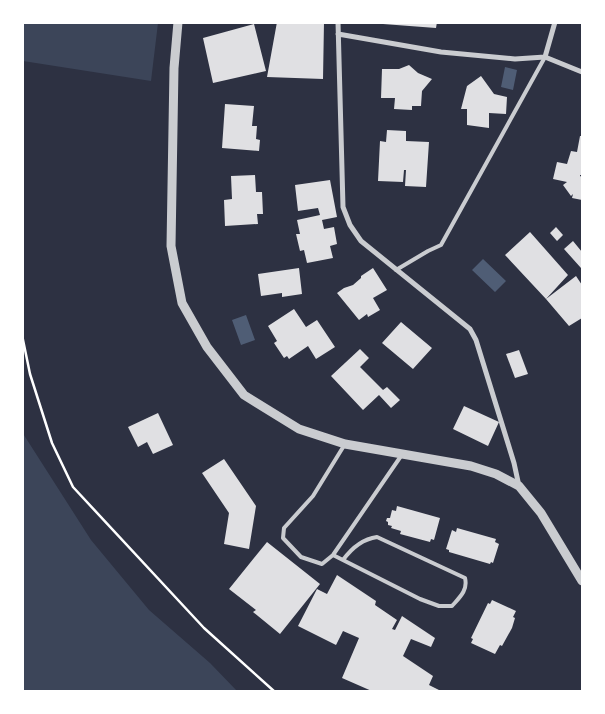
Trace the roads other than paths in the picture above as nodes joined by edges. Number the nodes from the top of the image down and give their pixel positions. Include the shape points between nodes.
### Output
1 (178, 22) edge
2 (338, 22) edge
3 (555, 22) edge
4 (338, 34) junction
5 (545, 57) junction
6 (582, 72) edge
7 (396, 270) junction
8 (345, 444) junction
9 (402, 454) junction
10 (519, 486) junction
11 (333, 555) junction
12 (343, 560) junction
13 (579, 567) edge
14 (582, 581) edge

1 - 8 street via 174,68 171,246 182,303 207,347 244,395 299,429
2 - 4 street
3 - 5 street
4 - 5 street via 441,52 515,59
4 - 7 street via 343,207 350,225 362,241
5 - 6 street
5 - 7 lane via 441,245
7 - 10 street via 470,329
8 - 9 street
8 - 11 lane via 314,496 284,528 283,538 301,557 322,564
9 - 10 street via 471,466
9 - 11 lane
10 - 13 street
11 - 12 lane
12 - 12 lane via 439,606 452,606 463,594 466,584 465,578 377,537 368,538
13 - 14 street

